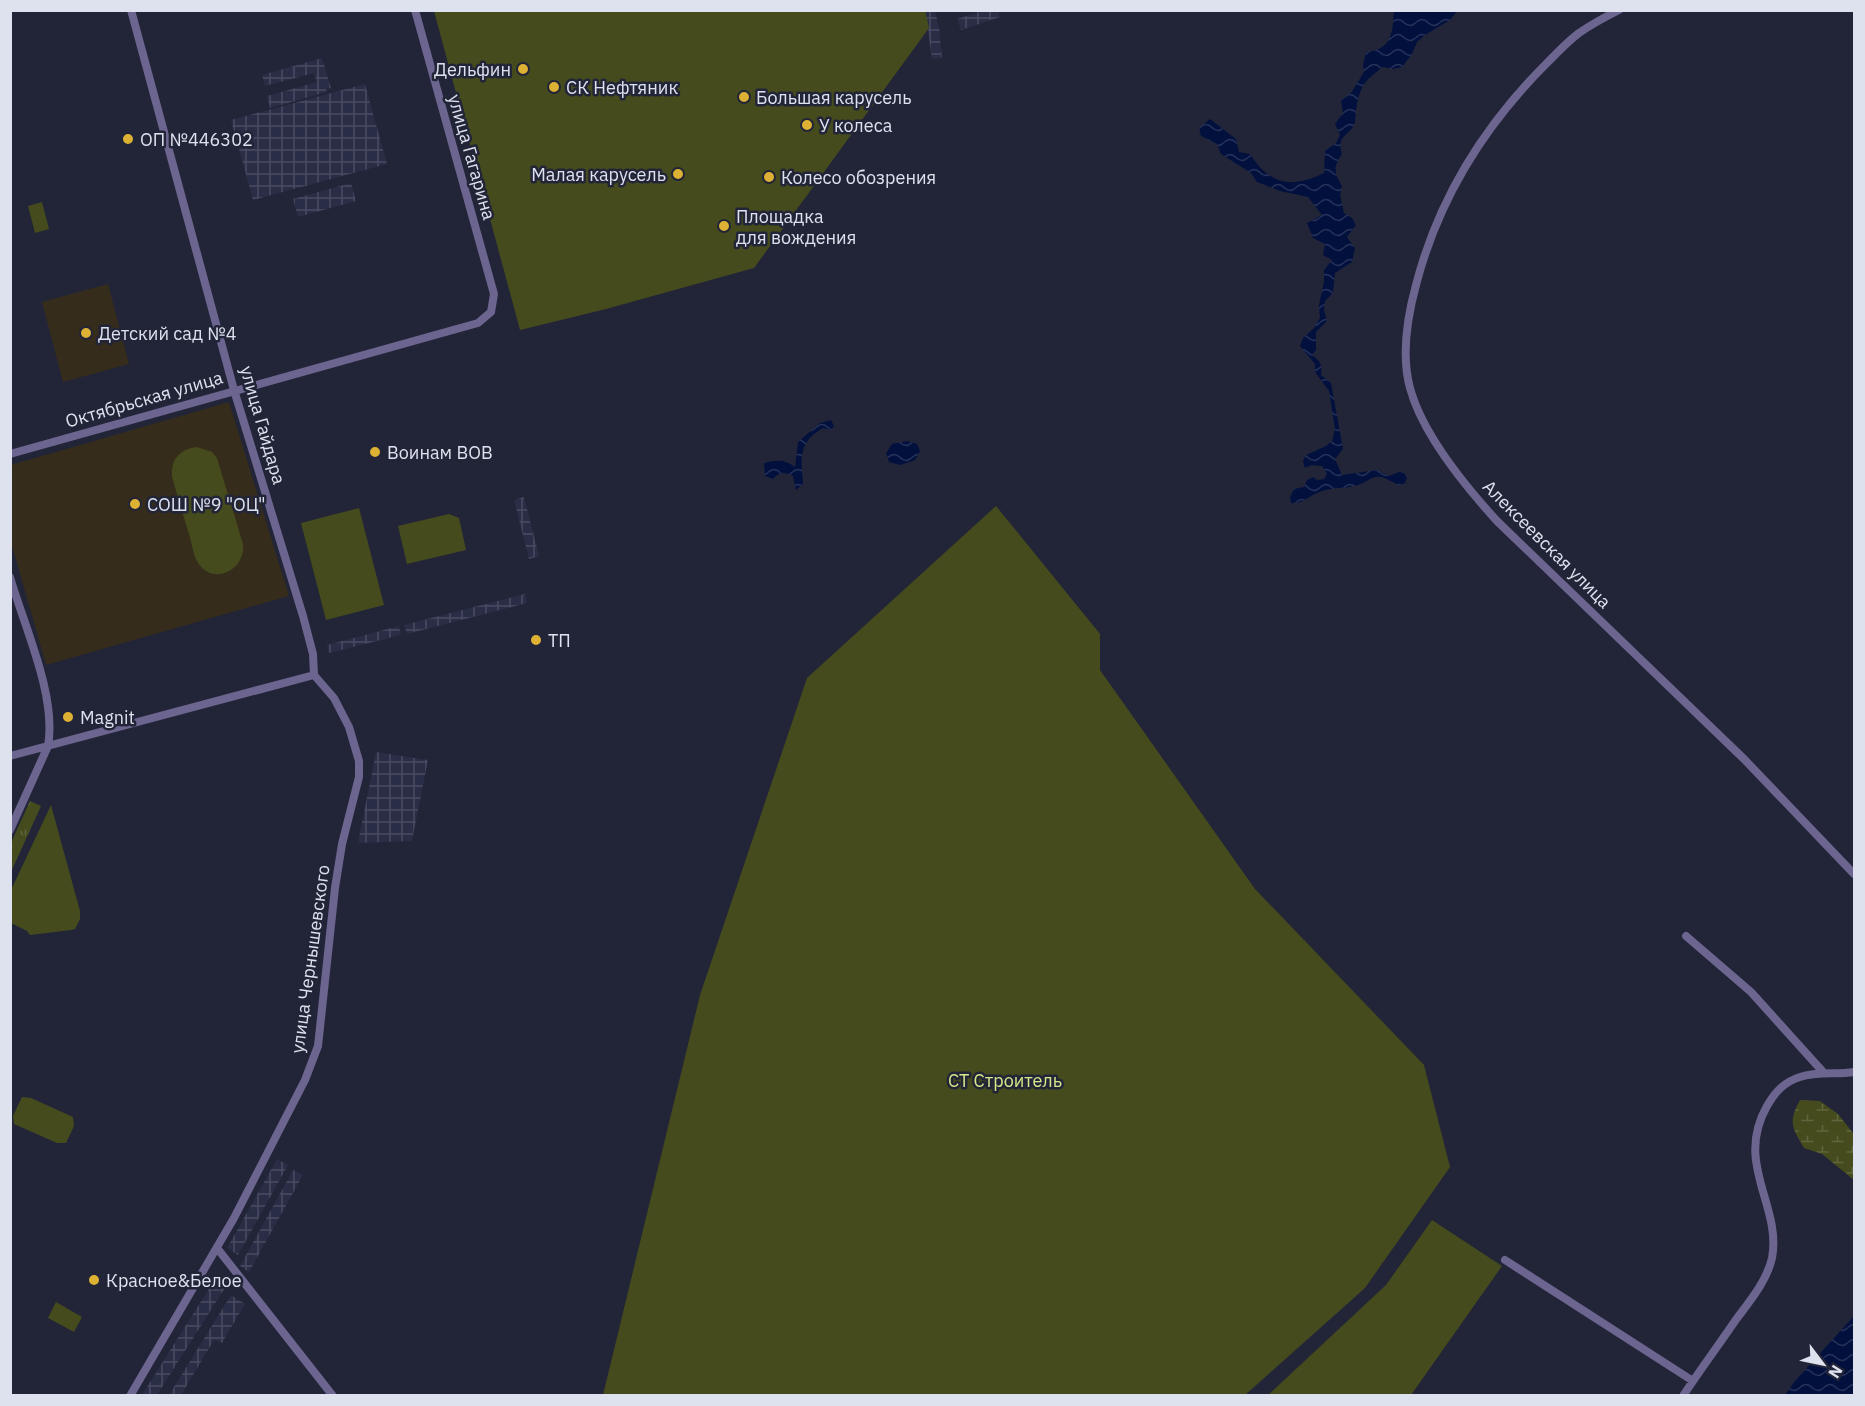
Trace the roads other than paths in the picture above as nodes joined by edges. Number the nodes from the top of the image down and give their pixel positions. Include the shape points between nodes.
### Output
1 (131, 10) edge
2 (415, 10) edge
3 (1619, 10) edge
4 (491, 312) joint
5 (234, 390) junction
6 (10, 454) edge
7 (10, 577) edge
8 (314, 675) junction
9 (48, 746) junction
10 (10, 756) edge
11 (10, 830) edge
12 (1854, 874) edge
13 (1686, 936) dead end
14 (1854, 1072) edge
15 (1824, 1073) junction
16 (217, 1248) junction
17 (1505, 1260) dead end
18 (1693, 1381) junction
19 (130, 1395) edge
20 (333, 1395) edge
21 (1683, 1395) edge

1 - 5 street, улица Гайдара
2 - 4 street, улица Гагарина via 494,294
3 - 12 street, Алексеевская улица via 1577,34 1526,84 1487,133 1453,187 1431,234 1410,306 1406,351 1410,388 1438,445 1497,521 1744,759
4 - 5 street, Октябрьская улица via 478,323
5 - 6 street, Октябрьская улица
5 - 8 street, улица Гайдара via 305,625
7 - 9 street via 44,688 51,732
8 - 9 street
8 - 16 street, улица Чернышевского via 334,698 350,727 359,761 335,888 321,1030 305,1080
9 - 10 street
9 - 11 street
13 - 15 street via 1750,992
14 - 15 street
15 - 18 street via 1790,1081 1765,1109 1756,1141 1756,1159 1773,1233 1772,1259 1756,1291
16 - 19 street, улица Чернышевского
16 - 20 street
17 - 18 street
18 - 21 street

